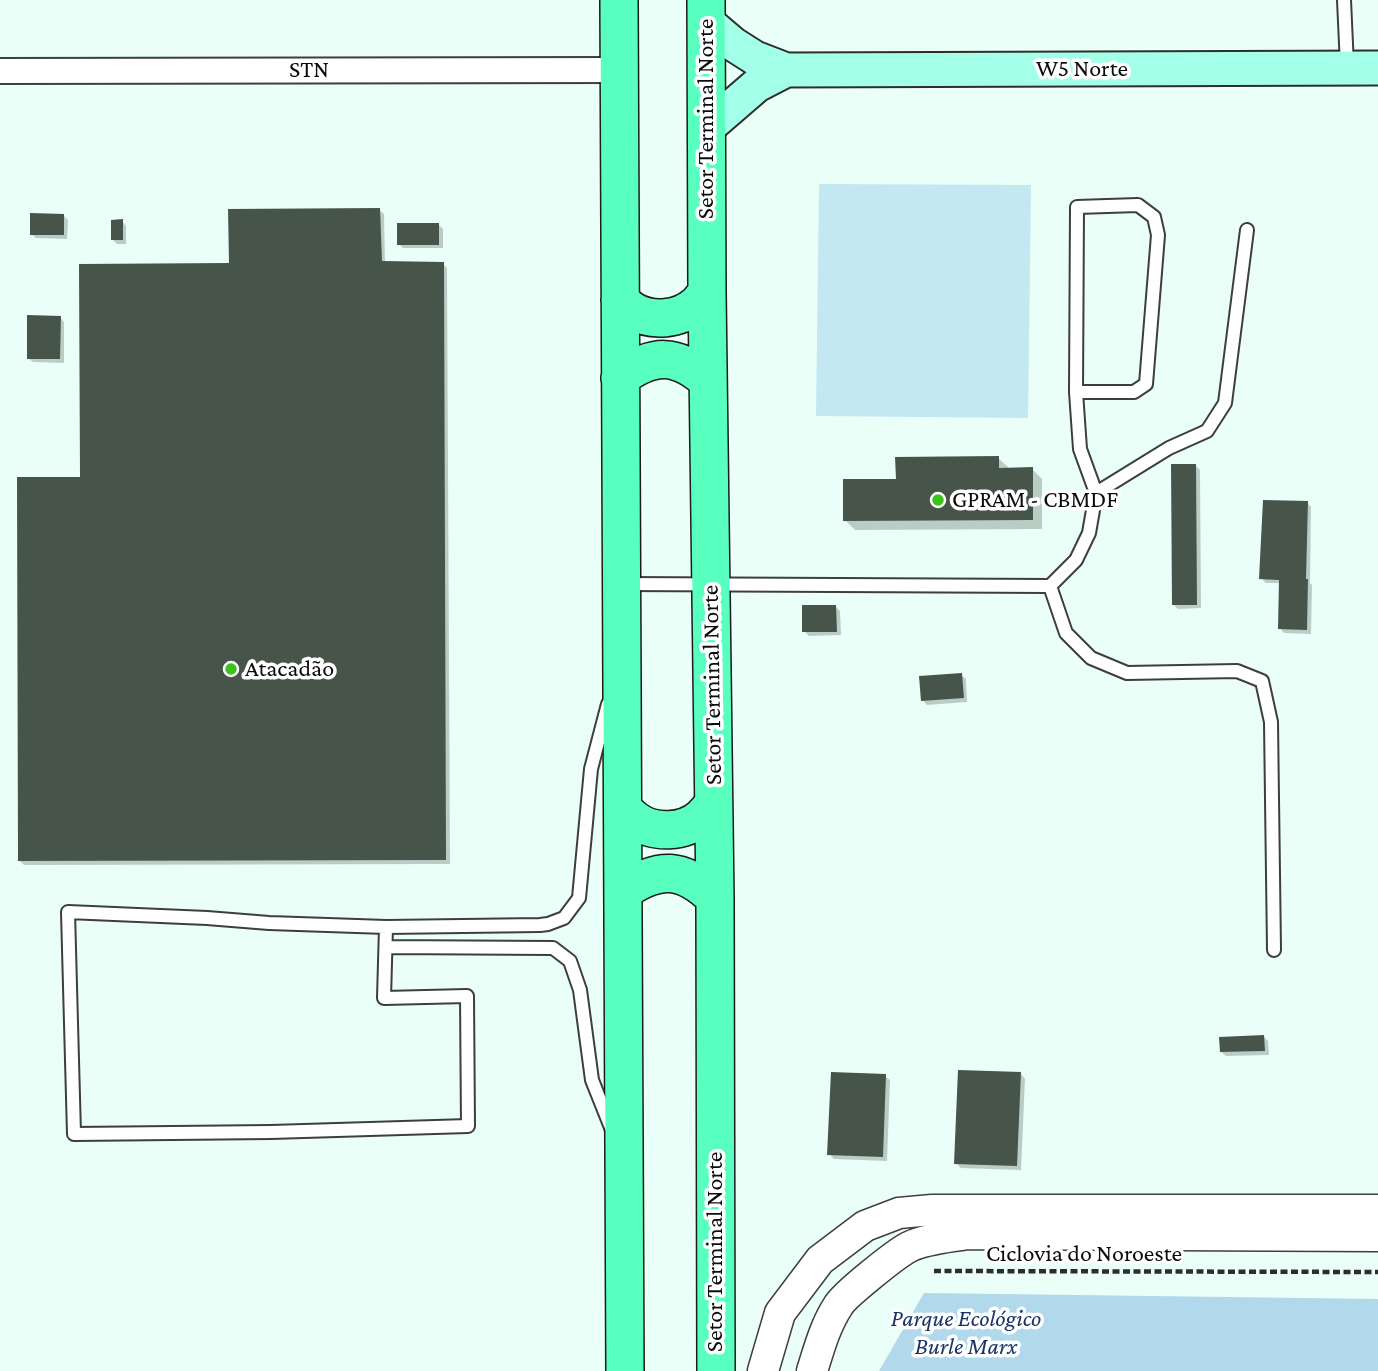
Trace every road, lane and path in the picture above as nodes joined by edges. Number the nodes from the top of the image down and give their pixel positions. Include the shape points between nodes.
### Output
1 (619, 0) edge
2 (1344, 0) edge
3 (706, 10) edge
4 (1362, 68) edge
5 (619, 70) junction
6 (786, 70) junction
7 (0, 71) edge
8 (706, 129) junction
9 (1247, 230) dead end
10 (707, 292) junction
11 (620, 300) junction
12 (620, 378) junction
13 (708, 381) junction
14 (1076, 392) junction
15 (1096, 493) junction
16 (710, 583) junction
17 (622, 584) junction
18 (1050, 586) junction
19 (622, 646) junction
20 (713, 804) junction
21 (622, 808) junction
22 (623, 891) junction
23 (715, 898) junction
24 (386, 927) junction
25 (386, 947) junction
26 (1274, 950) dead end
27 (624, 1164) junction
28 (1378, 1210) edge
29 (1378, 1236) edge
30 (933, 1271) dead end
31 (1378, 1272) edge
32 (625, 1371) edge
33 (716, 1371) edge
34 (763, 1371) edge
35 (812, 1371) edge

1 - 5 main road
2 - 4 lane
3 - 6 main road, W5 Norte via 733,44
3 - 8 main road, Setor Terminal Norte
4 - 6 main road, W5 Norte
5 - 7 street, STN
5 - 11 main road
6 - 8 main road, W5 Norte via 757,85
8 - 10 main road, Setor Terminal Norte
9 - 15 lane via 1225,403 1207,431 1169,448
10 - 11 main road via 696,305 665,318 633,311
10 - 13 main road, Setor Terminal Norte
11 - 12 main road
12 - 13 main road via 636,366 674,360
12 - 17 main road
13 - 16 main road, Setor Terminal Norte
14 - 14 lane via 1134,392 1146,384 1158,235 1154,217 1138,205 1077,207
14 - 15 lane via 1080,449
15 - 18 lane via 1089,533 1076,560
16 - 17 lane
16 - 18 lane
16 - 20 main road, Setor Terminal Norte
17 - 19 main road
18 - 26 lane via 1066,634 1091,658 1127,673 1237,671 1262,681 1271,723
19 - 21 main road
19 - 24 lane via 592,769 579,898 564,918 540,925
20 - 21 main road via 702,818 669,831 651,828
20 - 23 main road, Setor Terminal Norte
21 - 22 main road
22 - 23 main road via 660,873 681,875
22 - 27 main road
23 - 33 main road, Setor Terminal Norte
24 - 25 lane
24 - 25 lane via 68,912 74,1134 468,1126 467,996 384,998
25 - 27 lane via 553,948 570,961 580,990 593,1080
27 - 32 main road
28 - 34 street via 899,1213 865,1226 820,1260 780,1313
29 - 35 street via 967,1234 937,1240 909,1247 839,1303
30 - 31 path, Ciclovia do Noroeste

